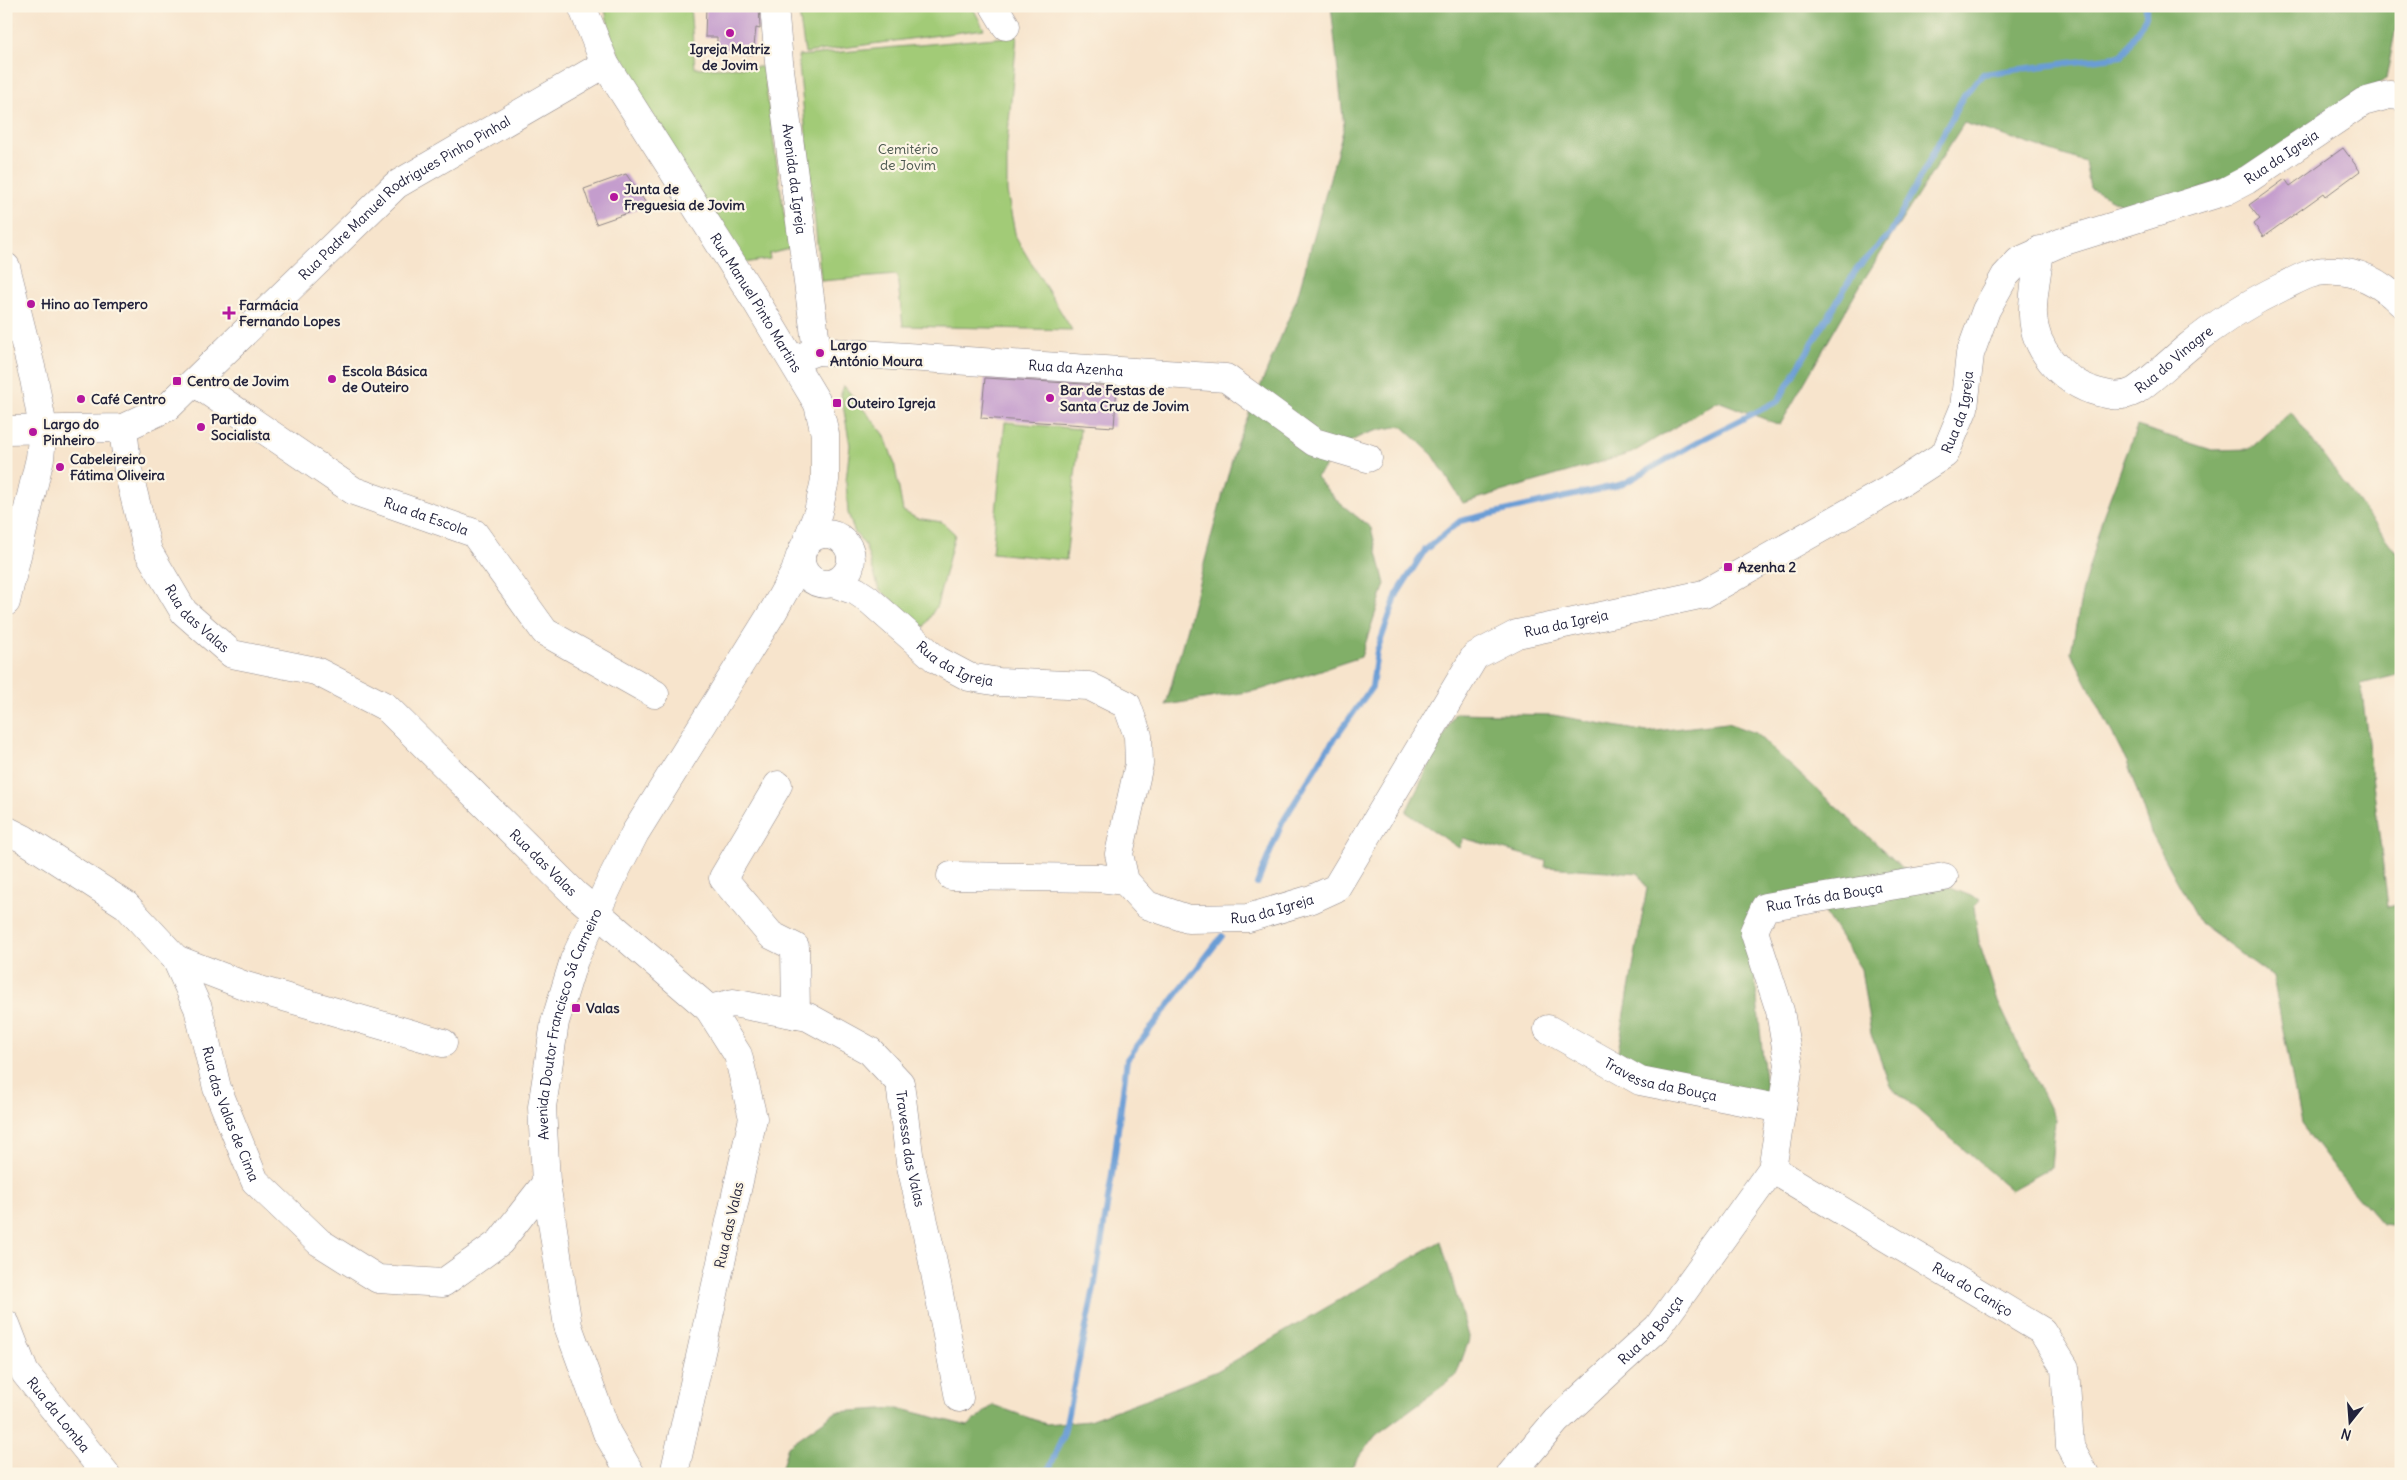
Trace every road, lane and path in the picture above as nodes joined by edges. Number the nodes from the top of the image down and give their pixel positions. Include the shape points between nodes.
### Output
1 (582, 6) edge
2 (774, 6) edge
3 (605, 64) junction
4 (2401, 96) edge
5 (2040, 250) junction
6 (6, 267) edge
7 (2401, 303) edge
8 (805, 356) junction
9 (194, 382) junction
10 (43, 428) junction
11 (123, 428) junction
12 (6, 430) edge
13 (1368, 458) dead end
14 (825, 480) junction
15 (804, 549) junction
16 (848, 550) junction
17 (825, 583) junction
18 (6, 602) edge
19 (774, 610) junction
20 (882, 610) junction
21 (655, 694) dead end
22 (778, 785) dead end
23 (6, 830) edge
24 (952, 876) dead end
25 (1944, 877) dead end
26 (1125, 881) junction
27 (595, 911) junction
28 (176, 959) junction
29 (710, 1009) junction
30 (796, 1015) junction
31 (1548, 1029) dead end
32 (443, 1043) dead end
33 (1782, 1109) junction
34 (1772, 1169) junction
35 (546, 1183) junction
36 (2391, 1206) dead end
37 (2401, 1209) edge
38 (6, 1324) edge
39 (16, 1379) edge
40 (959, 1398) dead end
41 (106, 1474) edge
42 (631, 1474) edge
43 (674, 1474) edge
44 (1512, 1474) edge
45 (2084, 1474) edge

1 - 3 street, Rua Manuel Pinto Martins
2 - 8 street, Avenida da Igreja
3 - 8 street, Rua Manuel Pinto Martins
3 - 9 street, Rua Padre Manuel Rodrigues Pinho Pinhal via 396,185
4 - 5 street, Rua da Igreja via 2389,95 2363,102 2226,191
5 - 7 street, Rua do Vinagre via 2033,315 2041,344 2051,361 2078,385 2117,396 2135,391 2200,338 2245,307 2307,274 2342,271 2359,276 2388,290
5 - 26 street, Rua da Igreja via 2019,261 2005,276 1986,310 1970,354 1964,408 1944,454 1894,487 1704,594 1517,634 1475,656 1336,888 1312,899 1248,918 1188,919 1147,905
6 - 10 street
8 - 13 street, Rua da Azenha via 1226,378 1314,442
8 - 14 street, Rua Manuel Pinto Martins via 822,420
9 - 11 street, Rua Padre Manuel Rodrigues Pinho Pinhal via 168,407
9 - 21 street, Rua da Escola via 354,491 474,533 546,632
10 - 11 street, Rua Padre Manuel Rodrigues Pinho Pinhal
10 - 12 street, Rua Padre Manuel Rodrigues Pinho Pinhal
10 - 18 street via 43,447
11 - 27 street, Rua das Valas via 128,471 148,551 184,612 232,654 316,671 386,707
14 - 15 street, Rua Manuel Pinto Martins via 818,512
14 - 16 street, Rua Manuel Pinto Martins via 833,515
15 - 16 street via 822,534 838,536
15 - 17 street via 804,572
15 - 19 street, Avenida Doutor Francisco Sá Carneiro
16 - 17 street via 847,574
16 - 20 street, Rua da Igreja via 862,585
17 - 19 street, Avenida Doutor Francisco Sá Carneiro via 792,587
17 - 20 street, Rua da Igreja via 856,590
19 - 27 street, Avenida Doutor Francisco Sá Carneiro via 635,833
20 - 26 street, Rua da Igreja via 937,660 969,678 1088,686 1128,706 1138,736 1139,764 1118,854
22 - 30 street via 723,878 771,935 795,947
23 - 28 street, Rua das Valas de Cima via 126,905
24 - 26 street
25 - 33 street, Rua Trás da Bouça via 1765,907 1754,931 1780,1011 1789,1065
27 - 29 street, Rua das Valas
27 - 35 street, Avenida Doutor Francisco Sá Carneiro via 574,960 555,1022 542,1107
28 - 32 street via 246,986
28 - 35 street, Rua das Valas de Cima via 198,1008 218,1088 255,1181 320,1242 378,1279 443,1283 500,1242
29 - 30 street, Travessa das Valas via 733,1003
29 - 43 street, Rua das Valas via 738,1055 753,1118
30 - 40 street, Travessa das Valas via 870,1050 900,1083 910,1162
31 - 33 street, Travessa da Bouça via 1640,1080
33 - 34 street, Rua Trás da Bouça
34 - 44 street, Rua da Bouça via 1658,1327 1556,1421
34 - 45 street, Rua do Caniço via 2042,1331 2065,1368 2070,1446
35 - 42 street, Avenida Doutor Francisco Sá Carneiro via 568,1326 607,1433
36 - 37 path
38 - 39 street, Rua da Lomba
39 - 41 street, Rua da Lomba

